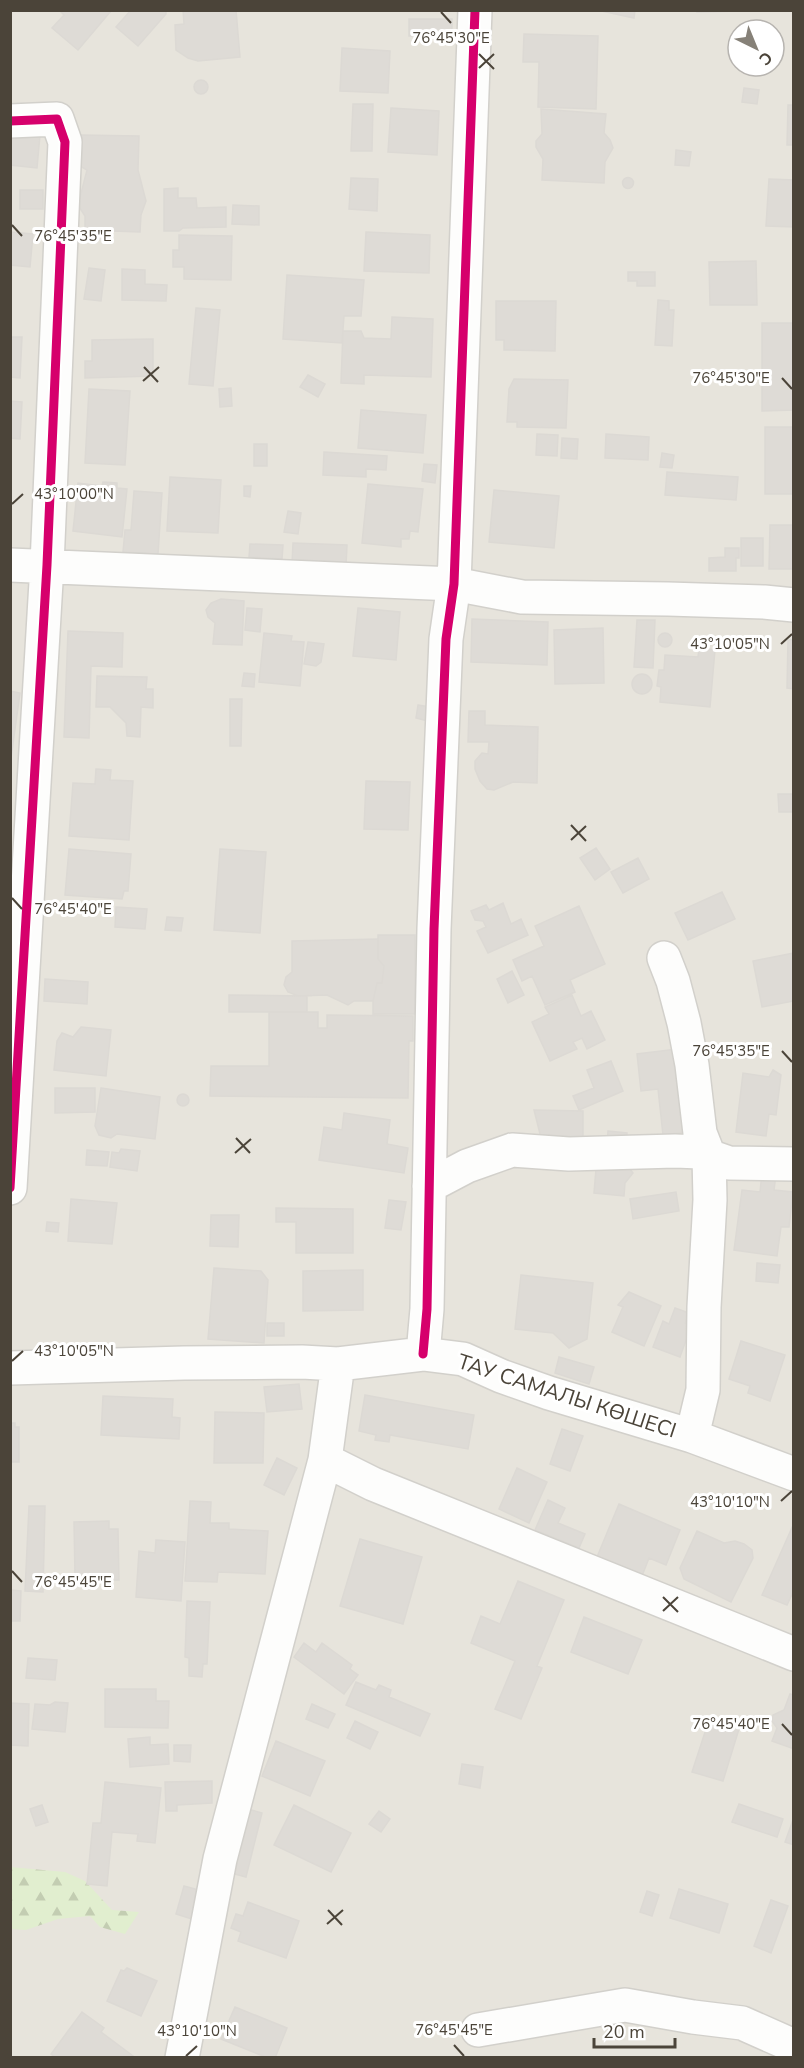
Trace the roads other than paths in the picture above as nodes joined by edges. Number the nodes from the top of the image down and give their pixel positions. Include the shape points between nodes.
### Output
1 (475, 10) edge
2 (10, 121) edge
3 (10, 565) edge
4 (47, 565) junction
5 (454, 584) junction
6 (794, 605) edge
7 (664, 958) dead end
8 (13, 1092) edge
9 (709, 1156) junction
10 (794, 1164) edge
11 (429, 1186) junction
12 (10, 1188) edge
13 (423, 1354) junction
14 (338, 1364) junction
15 (10, 1368) edge
16 (692, 1436) junction
17 (326, 1460) junction
18 (794, 1474) edge
19 (794, 1654) edge
20 (478, 2030) dead end
21 (794, 2046) edge
22 (183, 2057) edge

1 - 5 street
2 - 4 street via 61,113 65,142
3 - 4 street
4 - 5 street
4 - 8 street
5 - 6 street via 522,597
5 - 11 street via 445,662
7 - 9 street via 684,1023 700,1133
8 - 12 street
9 - 10 street via 729,1163
9 - 11 street via 675,1151 569,1154 512,1150 467,1166
9 - 16 street via 703,1390
11 - 13 street
13 - 14 street, ТАУ САМАЛЫ КӨШЕСІ
13 - 16 street, ТАУ САМАЛЫ КӨШЕСІ via 463,1359 549,1393
14 - 15 street, ТАУ САМАЛЫ КӨШЕСІ
14 - 17 street
16 - 18 street, ТАУ САМАЛЫ КӨШЕСІ
17 - 19 street via 373,1484
17 - 22 street via 220,1859
20 - 21 street via 625,2005 742,2022

